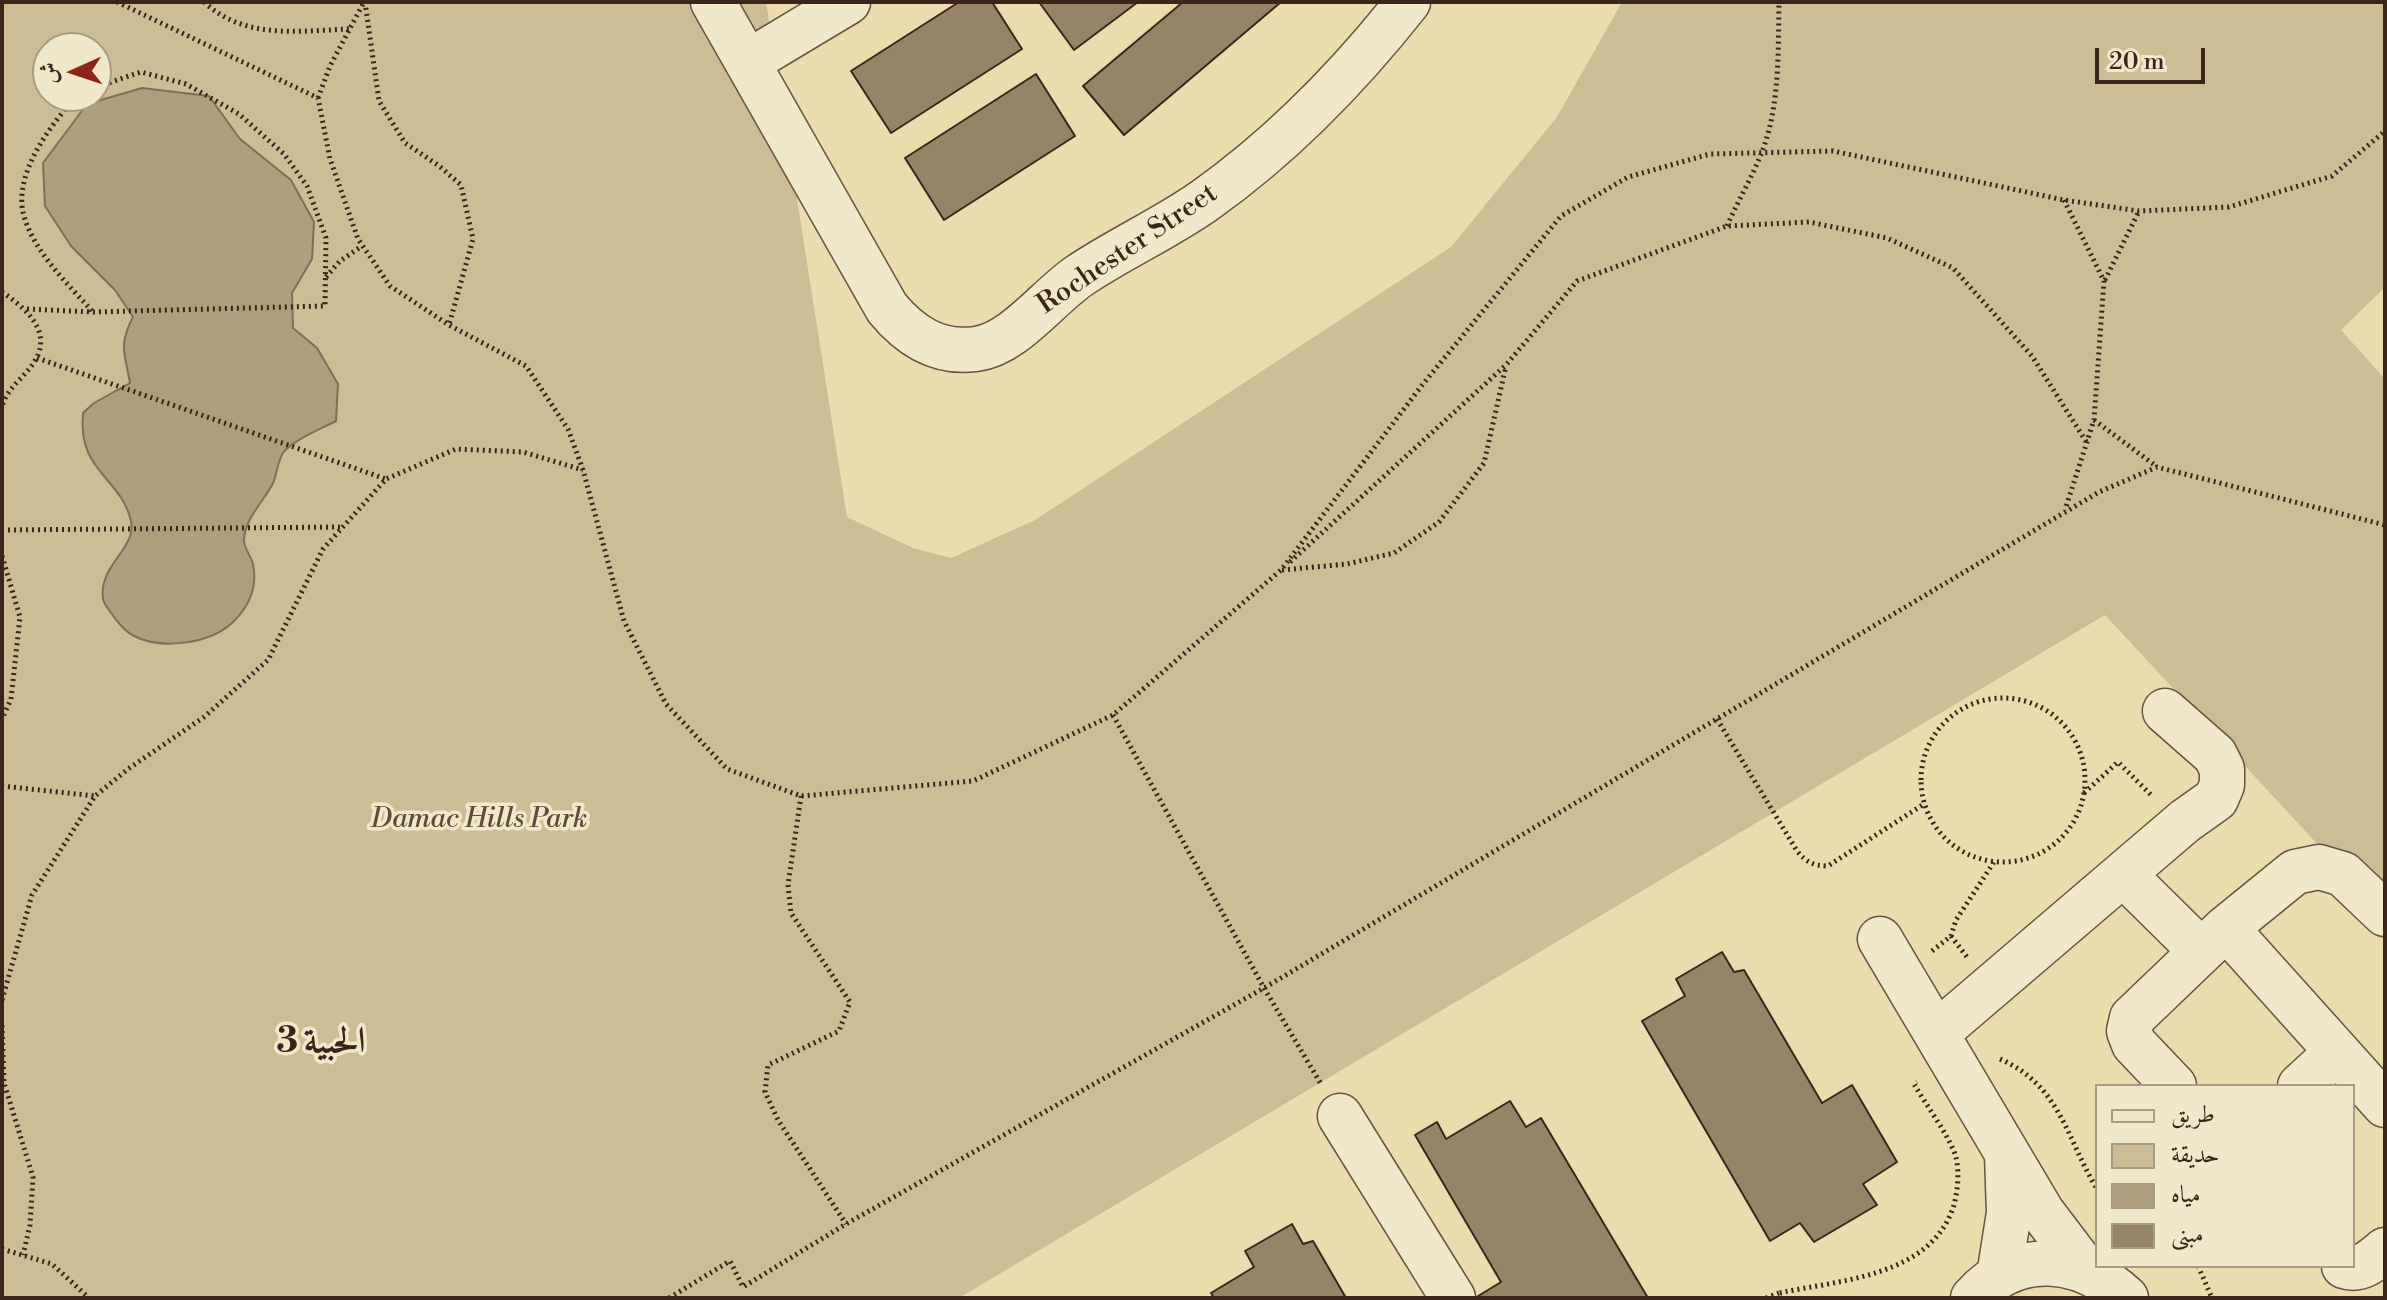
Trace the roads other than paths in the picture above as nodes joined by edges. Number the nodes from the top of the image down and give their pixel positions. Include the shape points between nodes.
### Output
1 (713, 2) edge
2 (848, 2) edge
3 (1408, 2) edge
4 (748, 62) junction
5 (2178, 723) dead end
6 (2124, 875) junction
7 (2385, 914) edge
8 (2214, 939) junction
9 (1891, 957) road end
10 (1945, 1047) junction
11 (2337, 1052) junction
12 (2172, 1084) edge
13 (2302, 1084) edge
14 (2385, 1105) edge
15 (1340, 1116) road end
16 (2006, 1149) junction
17 (2385, 1250) edge
18 (2355, 1267) edge
19 (2086, 1270) junction
20 (1986, 1287) edge
21 (1453, 1298) edge
22 (2126, 1298) edge

1 - 4 street, Rochester Street
2 - 4 street
3 - 4 street, Rochester Street via 1334,89 1250,167 1078,277 996,344 977,349 936,346 900,325
5 - 6 street via 2215,755 2222,785 2216,799
6 - 8 street
6 - 10 street
7 - 8 street via 2343,874 2319,867 2295,872
8 - 11 street
8 - 12 street via 2132,1018 2134,1044
9 - 10 street
10 - 16 street
11 - 13 street
11 - 14 street
15 - 21 street
16 - 19 street via 2042,1212
16 - 20 street via 2009,1213
17 - 18 street
19 - 20 street via 2057,1263 2027,1265
19 - 22 street

